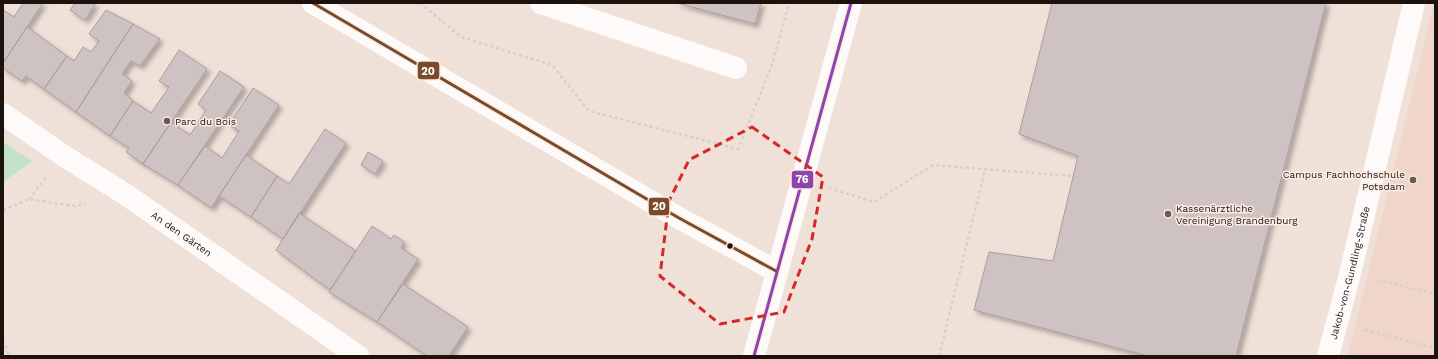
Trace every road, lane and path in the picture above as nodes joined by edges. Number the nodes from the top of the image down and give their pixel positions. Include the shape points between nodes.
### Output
1 (313, 3) edge
2 (420, 3) edge
3 (541, 3) edge
4 (789, 3) edge
5 (850, 3) edge
6 (1414, 3) edge
7 (736, 68) dead end
8 (3, 114) edge
9 (985, 170) junction
10 (1073, 176) dead end
11 (802, 179) junction
12 (126, 194) junction
13 (3, 210) edge
14 (776, 271) junction
15 (1350, 274) junction
16 (1435, 294) edge
17 (1337, 323) junction
18 (3, 340) edge
19 (4, 348) edge
20 (1435, 348) edge
21 (9, 356) edge
22 (358, 356) edge
23 (754, 356) edge
24 (939, 356) edge
25 (1328, 356) edge

1 - 14 street via 679,218
2 - 4 path via 461,37 552,65 589,111 738,149 771,68
3 - 7 street
5 - 11 street
6 - 15 street, Jakob-von-Gundling-Straße
8 - 12 street, An den Gärten
9 - 10 path
9 - 11 path via 933,165 874,202
9 - 24 path
11 - 14 street
12 - 13 path via 75,206 29,199
12 - 22 street, An den Gärten
14 - 23 street
15 - 16 path
15 - 17 street, Jakob-von-Gundling-Straße
17 - 20 path
17 - 25 street, Jakob-von-Gundling-Straße
18 - 19 path
19 - 21 path

